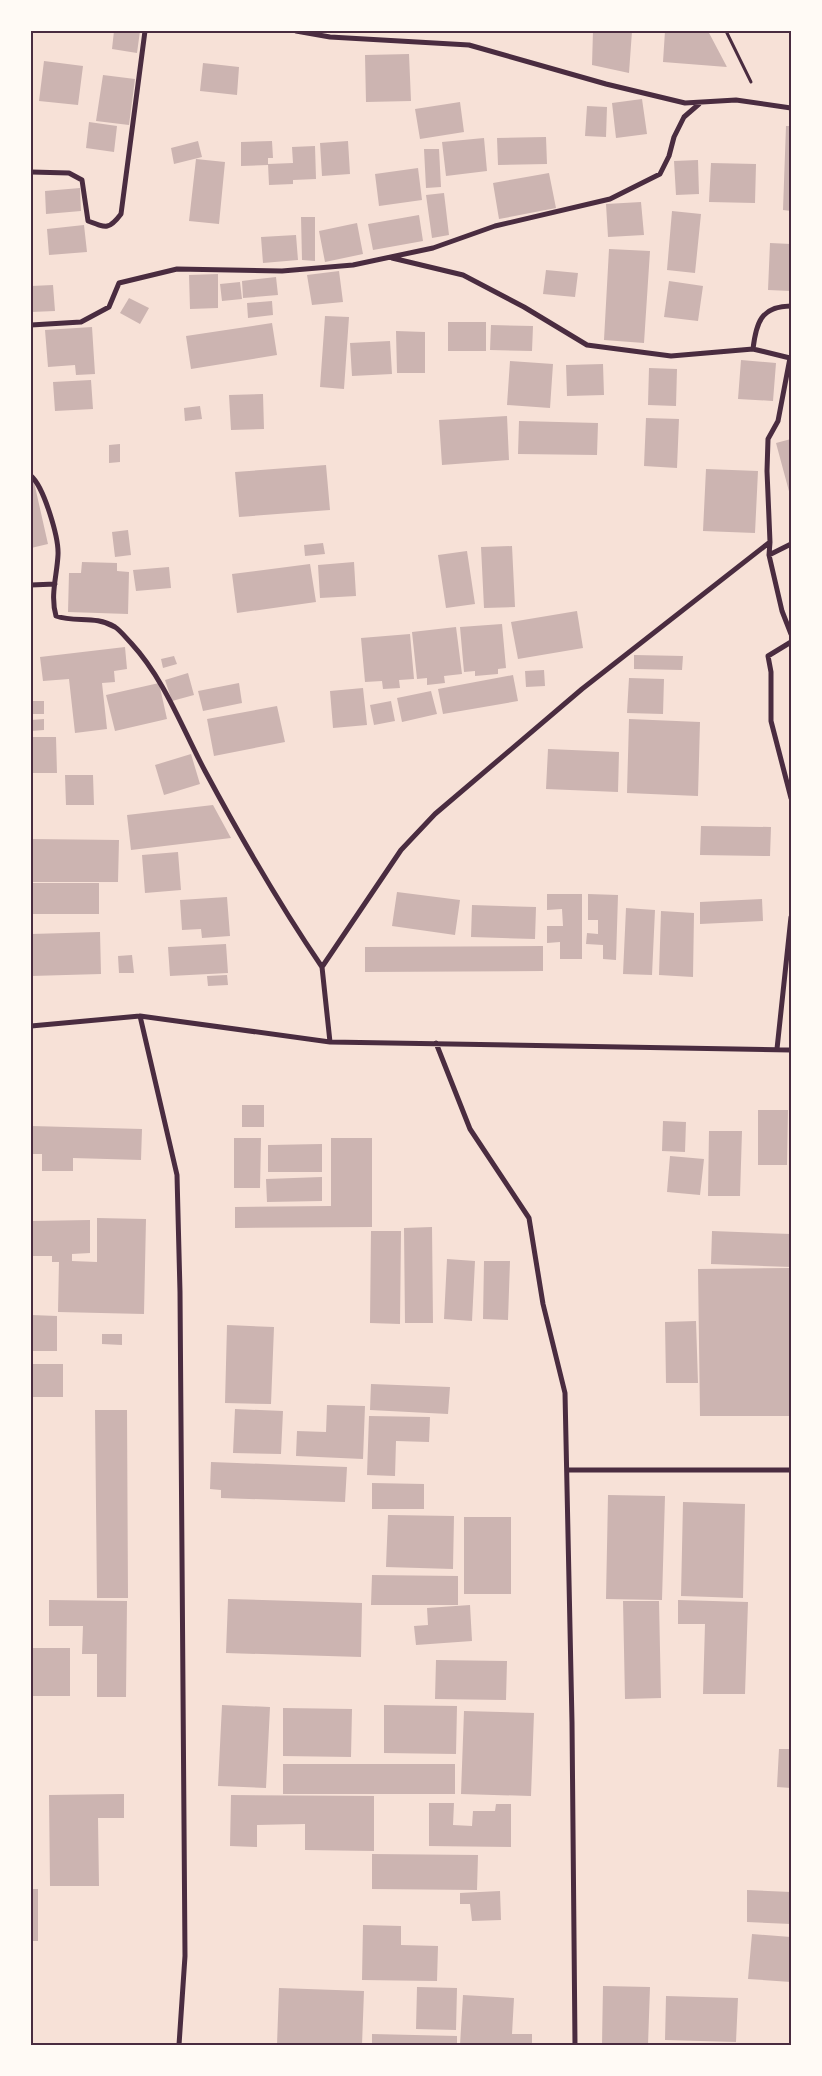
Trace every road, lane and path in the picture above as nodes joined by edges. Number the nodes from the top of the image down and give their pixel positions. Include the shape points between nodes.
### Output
1 (145, 31) edge
2 (296, 31) edge
3 (726, 31) edge
4 (318, 33) edge
5 (698, 104) junction
6 (761, 104) junction
7 (791, 108) edge
8 (31, 172) edge
9 (390, 257) junction
10 (791, 306) edge
11 (31, 325) edge
12 (753, 349) junction
13 (31, 476) edge
14 (770, 542) junction
15 (791, 544) edge
16 (769, 555) junction
17 (55, 584) junction
18 (31, 585) edge
19 (791, 634) edge
20 (791, 642) edge
21 (791, 798) edge
22 (791, 917) edge
23 (322, 967) junction
24 (140, 1016) junction
25 (31, 1026) edge
26 (330, 1042) junction
27 (436, 1043) junction
28 (776, 1049) junction
29 (791, 1050) edge
30 (568, 1470) junction
31 (791, 1470) edge
32 (179, 2045) edge
33 (575, 2045) edge

1 - 8 street via 121,214 113,224 104,227 88,221 82,180 69,173
2 - 4 street
3 - 6 path
4 - 5 street via 330,37 469,45 606,84 685,104
5 - 6 street via 736,100
5 - 9 street via 684,117 660,174 610,199 495,226 433,248
6 - 7 street
9 - 11 street via 353,265 282,271 177,269 119,284 108,307 81,322
9 - 12 street via 463,275 587,345 671,356
10 - 12 street via 779,306 761,316
12 - 14 street via 790,358 778,421 768,439 766,471
13 - 17 street via 45,501 58,552
14 - 16 street
14 - 23 street via 582,689 435,814 396,856
15 - 16 street
16 - 19 street
17 - 18 street
17 - 23 street via 52,598 56,616 91,618 116,627 144,657 244,841
20 - 21 street via 768,656 771,721
22 - 28 street
23 - 26 street
24 - 25 street
24 - 26 street
24 - 32 street via 177,1185 185,1946
26 - 27 street
27 - 28 street
27 - 30 street via 470,1129 529,1218 543,1304 565,1393
28 - 29 street
30 - 31 street
30 - 33 street

